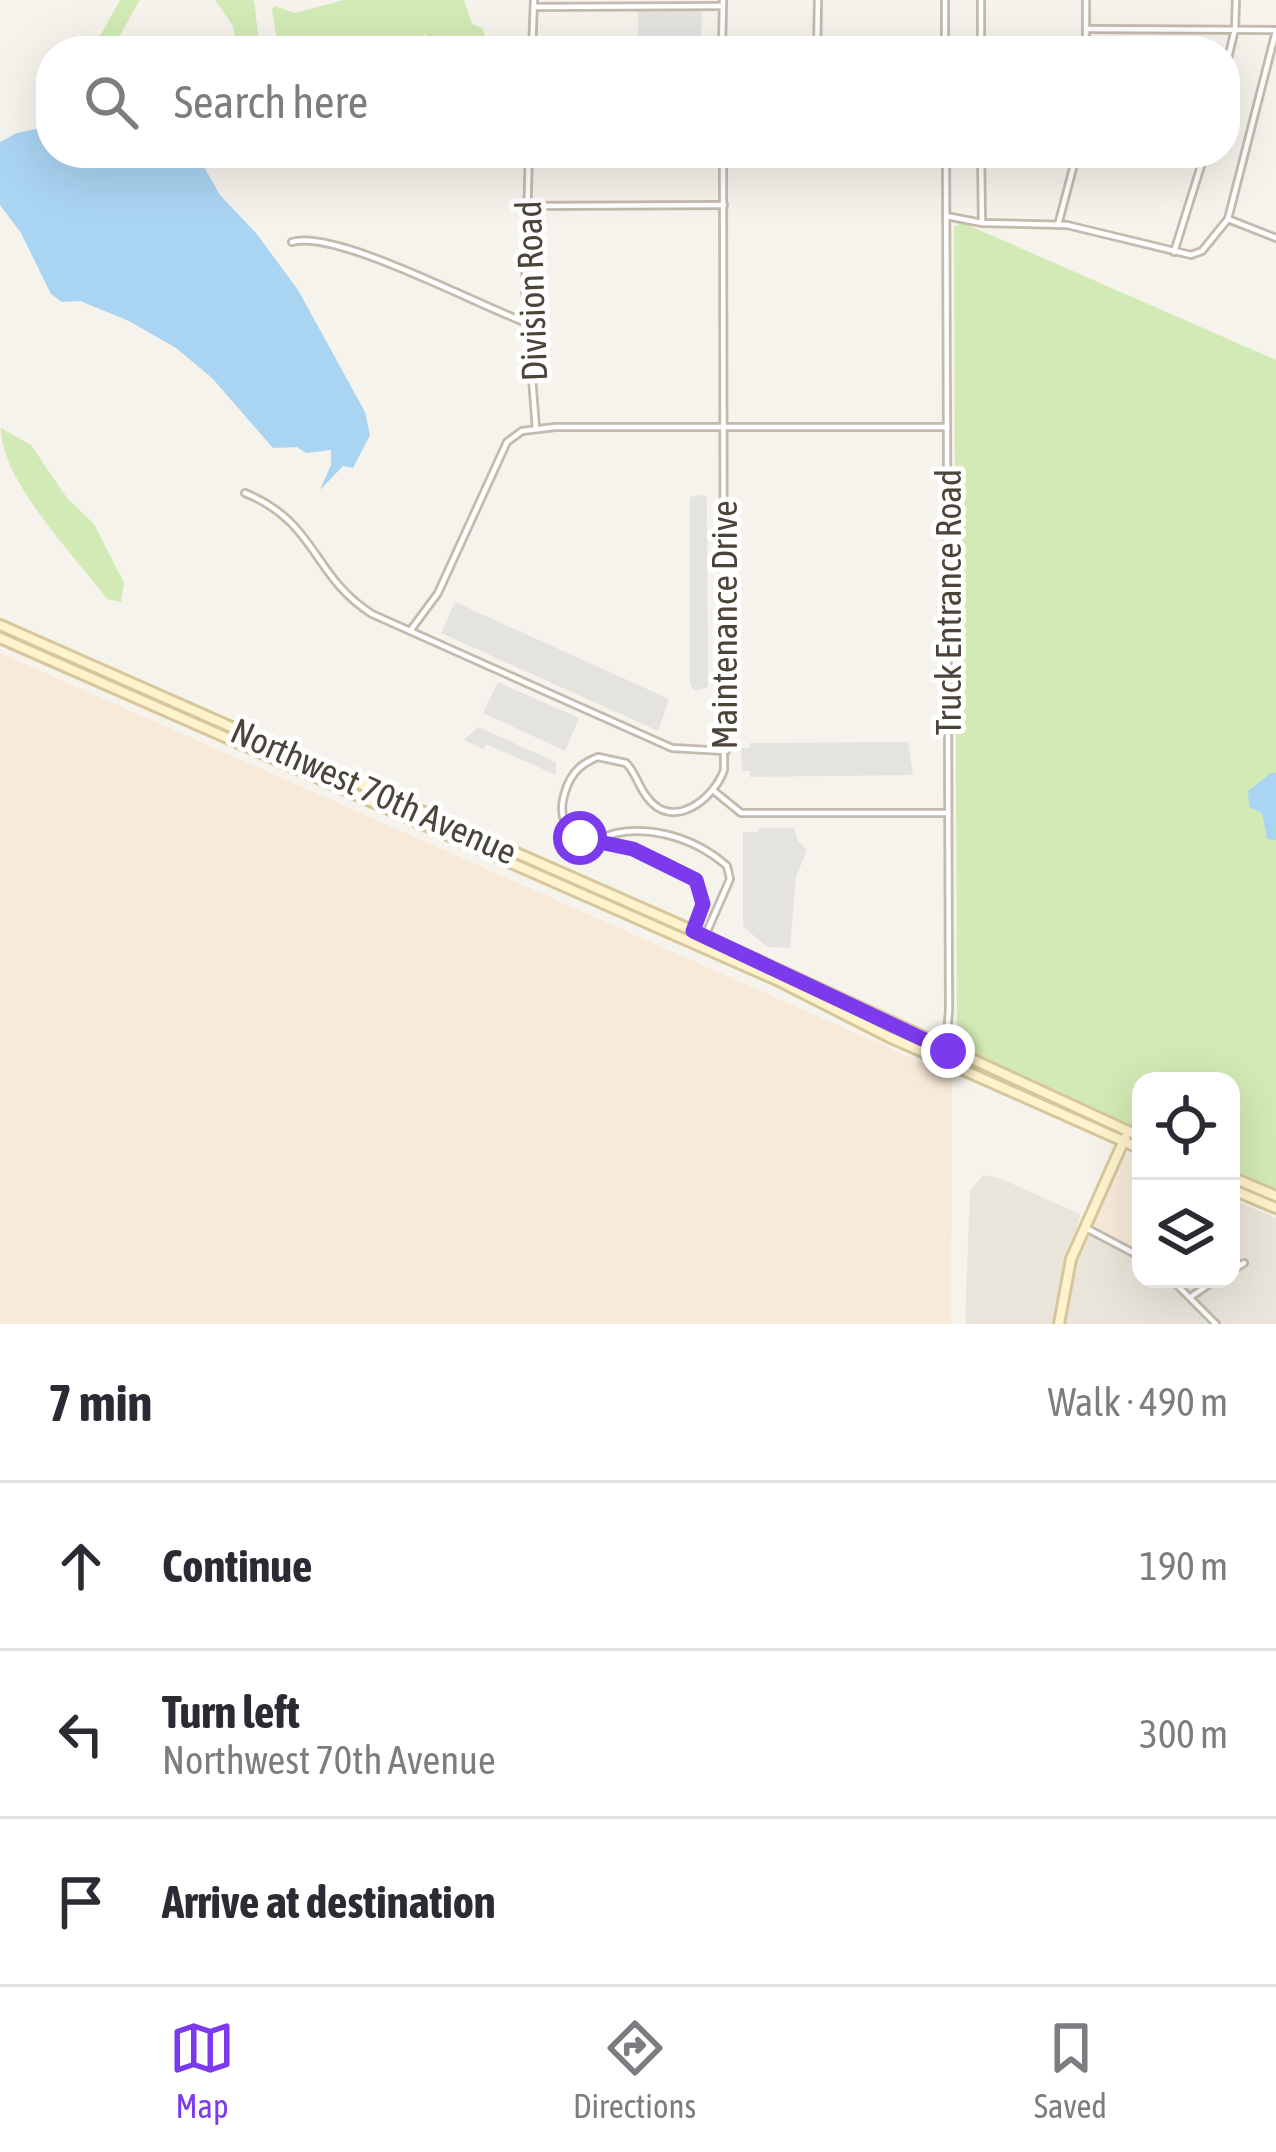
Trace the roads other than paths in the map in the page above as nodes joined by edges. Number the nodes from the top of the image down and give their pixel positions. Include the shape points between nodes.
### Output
1 (818, 0) edge
2 (945, 0) edge
3 (981, 0) edge
4 (1086, 0) edge
5 (1236, 0) edge
6 (534, 3) edge
7 (723, 3) edge
8 (1087, 29) junction
9 (1235, 29) junction
10 (1276, 30) edge
11 (533, 36) edge
12 (722, 36) edge
13 (817, 36) edge
14 (946, 36) edge
15 (981, 36) edge
16 (1087, 36) edge
17 (1233, 36) edge
18 (528, 168) edge
19 (723, 168) edge
20 (946, 168) edge
21 (981, 168) edge
22 (1073, 168) edge
23 (1199, 168) edge
24 (724, 205) junction
25 (527, 206) junction
26 (946, 216) junction
27 (1228, 219) junction
28 (982, 223) junction
29 (1058, 224) junction
30 (1276, 238) edge
31 (292, 242) dead end
32 (1174, 251) junction
33 (527, 323) junction
34 (724, 428) junction
35 (947, 428) junction
36 (536, 429) junction
37 (245, 493) dead end
38 (0, 625) edge
39 (410, 632) junction
40 (0, 638) edge
41 (726, 751) junction
42 (714, 791) junction
43 (949, 813) junction
44 (593, 842) junction
45 (691, 936) junction
46 (705, 936) junction
47 (946, 1056) junction
48 (1126, 1136) junction
49 (1132, 1136) edge
50 (1132, 1141) edge
51 (1238, 1180) edge
52 (1240, 1193) edge
53 (1276, 1196) edge
54 (1276, 1208) edge
55 (1085, 1227) junction
56 (1132, 1253) edge
57 (1244, 1263) dead end
58 (1240, 1265) edge
59 (1182, 1288) edge
60 (1204, 1288) edge
61 (1192, 1296) junction
62 (1059, 1324) edge
63 (1216, 1324) edge

1 - 13 street
2 - 14 street
3 - 15 street
4 - 8 street
5 - 9 street
6 - 7 street
6 - 11 street
7 - 12 street
8 - 9 street
8 - 16 street
9 - 10 street
9 - 17 street
10 - 27 street
18 - 25 street, Division Road
19 - 24 street, Maintenance Drive
20 - 26 street, Truck Entrance Road
21 - 28 street
22 - 29 street
23 - 32 street
24 - 25 street
24 - 34 street, Maintenance Drive
25 - 33 street, Division Road
26 - 28 street
26 - 35 street, Truck Entrance Road
27 - 30 street
27 - 32 street via 1202,251
28 - 29 street
29 - 32 street
31 - 33 street via 314,239 360,253
33 - 36 street, Division Road
34 - 35 street
34 - 36 street
34 - 41 street, Maintenance Drive
35 - 43 street, Truck Entrance Road
36 - 39 street via 507,442 438,593
37 - 39 street via 292,520 362,608
38 - 45 main road, Northwest 70th Avenue
39 - 41 street via 671,748
40 - 45 main road, Northwest 70th Avenue
41 - 42 street, Maintenance Drive
42 - 43 street via 741,813
42 - 44 street, Maintenance Drive via 690,808 666,811 626,763 598,757 574,772 564,794 565,820
43 - 47 street, Truck Entrance Road
44 - 45 street via 633,849 696,880 703,904
44 - 46 street via 645,829 722,861 730,879
45 - 46 main road, Northwest 70th Avenue
45 - 47 main road, Northwest 70th Avenue
46 - 47 main road, Northwest 70th Avenue
47 - 48 main road, Northwest 70th Avenue
48 - 49 main road, Northwest 70th Avenue
48 - 50 main road, Northwest 70th Avenue
48 - 55 main road
51 - 53 main road
52 - 54 main road
55 - 56 street
55 - 62 main road
57 - 58 street
59 - 61 street
60 - 61 street
61 - 63 street

